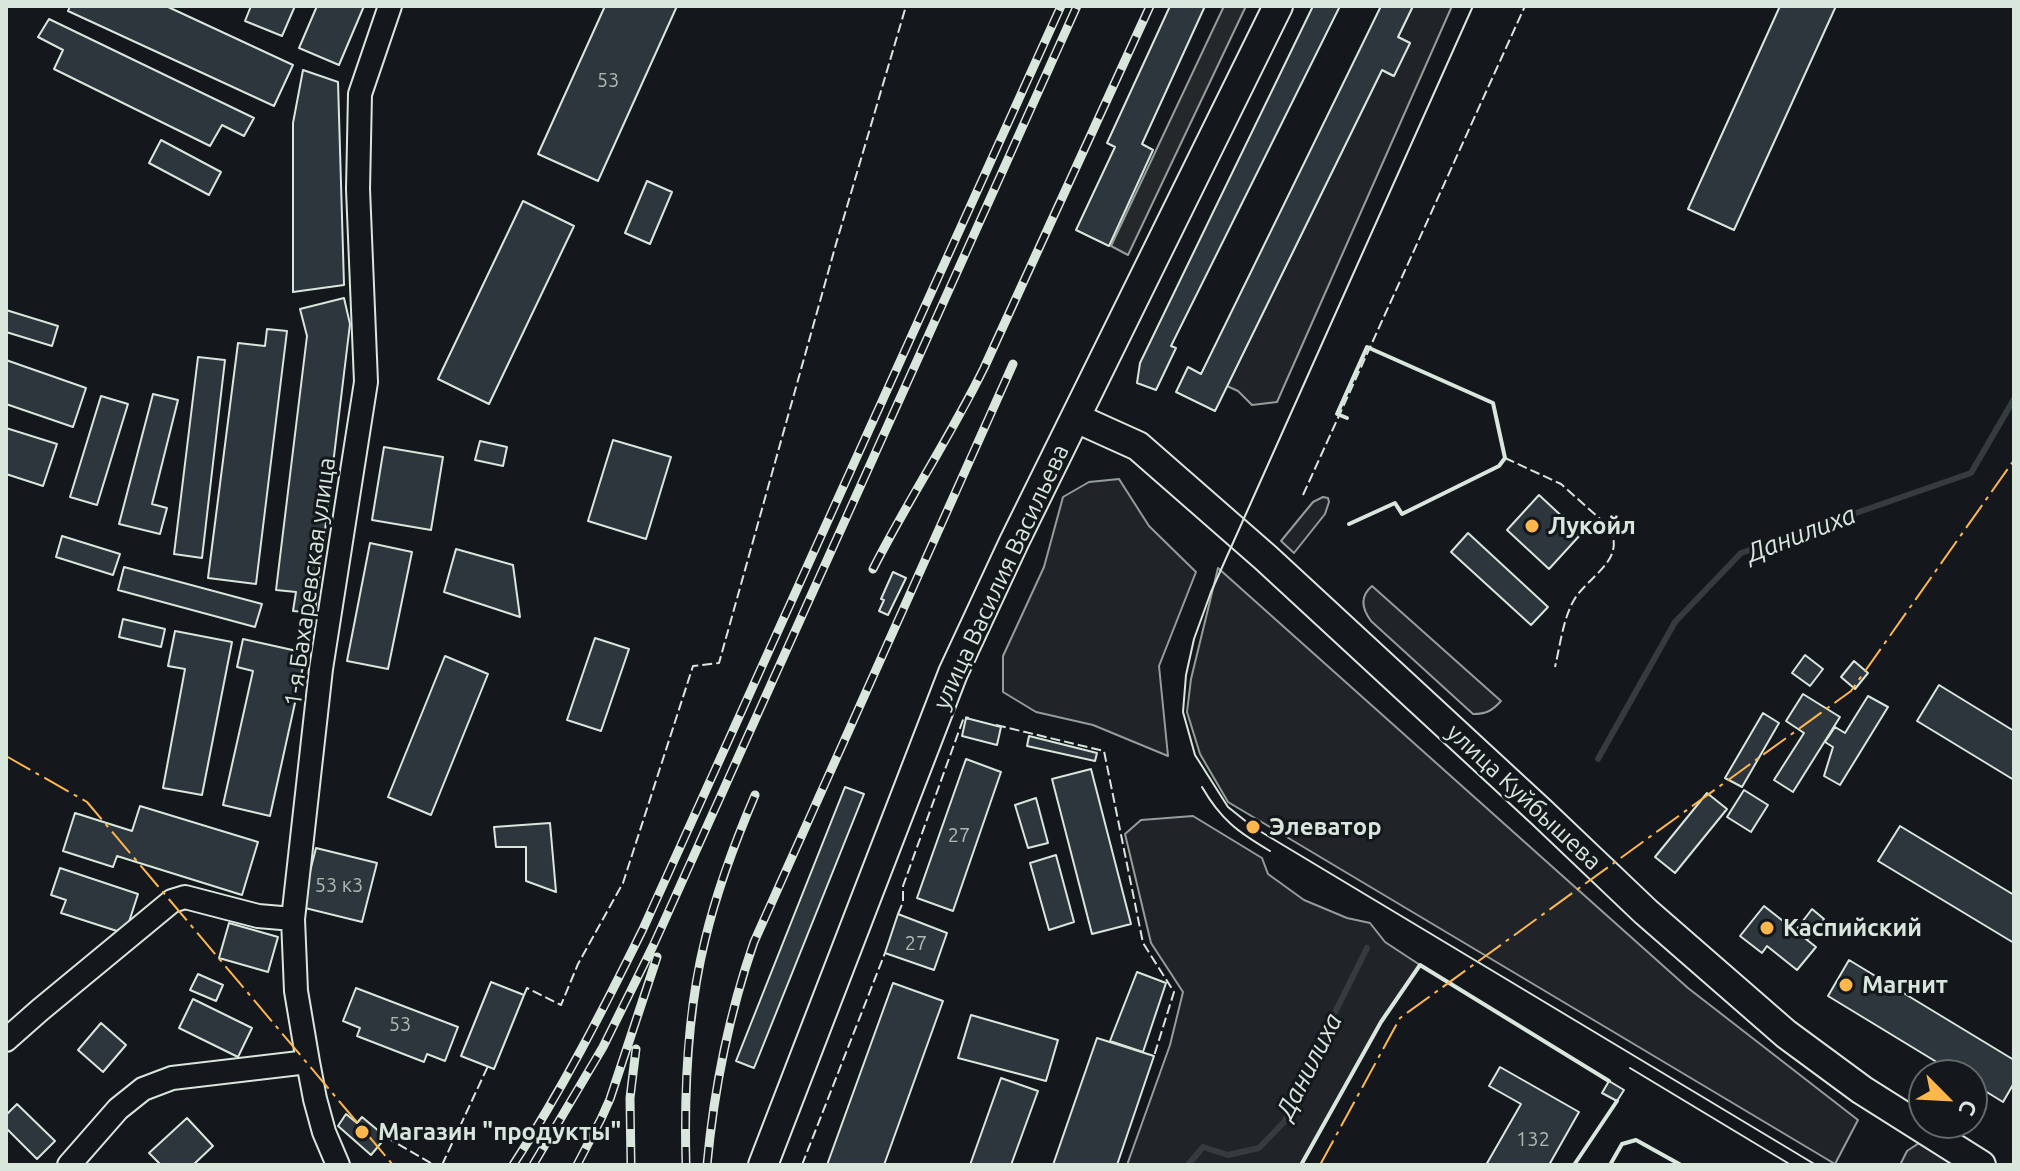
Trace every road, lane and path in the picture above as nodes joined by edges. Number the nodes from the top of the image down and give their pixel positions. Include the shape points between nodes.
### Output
1 (390, 6) edge
2 (1278, 6) edge
3 (1076, 418) junction
4 (293, 919) junction
5 (6, 1040) edge
6 (308, 1062) junction
7 (69, 1165) edge
8 (338, 1165) edge
9 (763, 1165) edge
10 (1981, 1165) edge

1 - 4 street, 1-я Бахаревская улица via 360,94 366,382 321,669
2 - 3 main road, улица Василия Васильева
3 - 9 main road, улица Василия Васильева via 953,673
3 - 10 main road, улица Куйбышева via 1138,446 1786,1034 1882,1104
4 - 5 street via 258,916 185,897 172,901
4 - 6 street, 1-я Бахаревская улица via 296,991
6 - 7 street via 172,1078 143,1089
6 - 8 street, 1-я Бахаревская улица via 324,1132

